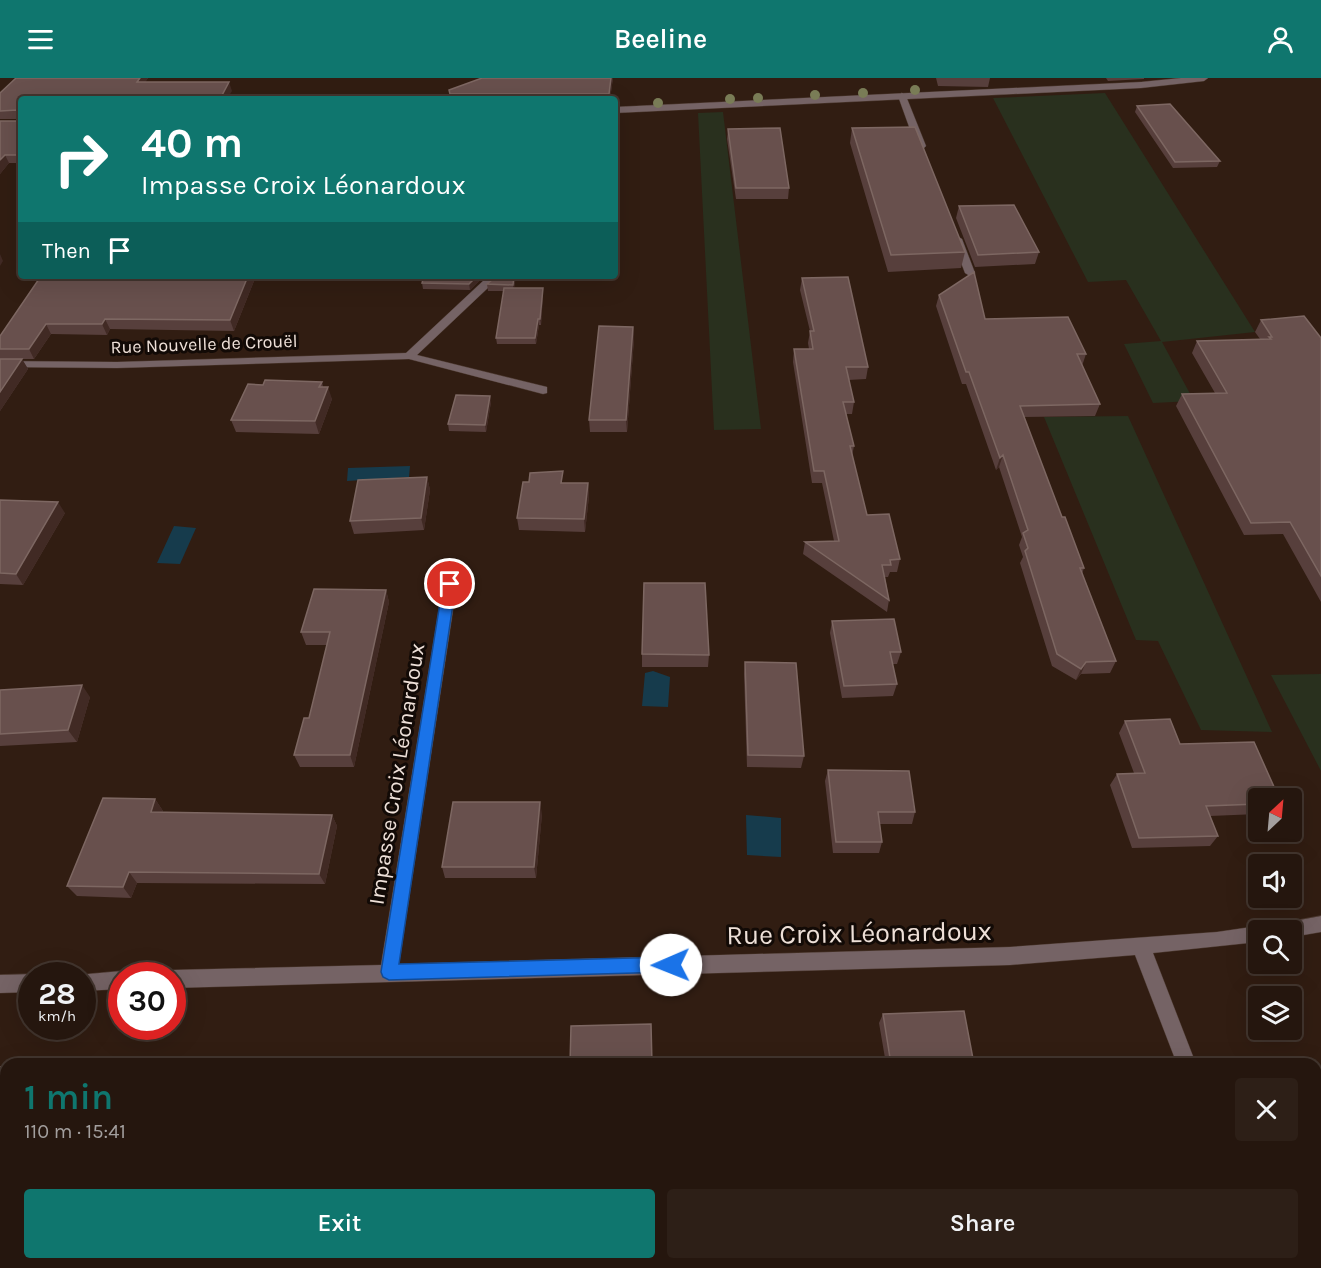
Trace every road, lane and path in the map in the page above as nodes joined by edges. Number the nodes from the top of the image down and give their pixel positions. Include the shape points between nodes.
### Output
1 (1186, 78) edge
2 (1204, 78) edge
3 (902, 96) junction
4 (618, 110) edge
5 (925, 156) edge
6 (954, 230) edge
7 (970, 273) edge
8 (487, 283) edge
9 (408, 356) junction
10 (0, 364) edge
11 (543, 390) dead end
12 (450, 584) dead end
13 (1321, 924) edge
14 (1302, 927) edge
15 (1248, 935) edge
16 (1141, 947) junction
17 (389, 972) junction
18 (186, 979) edge
19 (18, 983) edge
20 (0, 984) edge
21 (1185, 1058) edge

1 - 2 street
1 - 3 street via 1141,85
3 - 4 street
3 - 5 street
6 - 7 street
8 - 9 street
9 - 10 street, Rue Nouvelle de Crouël via 117,365
9 - 11 street, Rue Nouvelle de Crouël
12 - 17 street, Impasse Croix Léonardoux
13 - 14 street
15 - 16 street, Rue Croix Léonardoux
16 - 17 street, Rue Croix Léonardoux via 1010,956
16 - 21 street
17 - 18 street, Rue Croix Léonardoux
19 - 20 street

